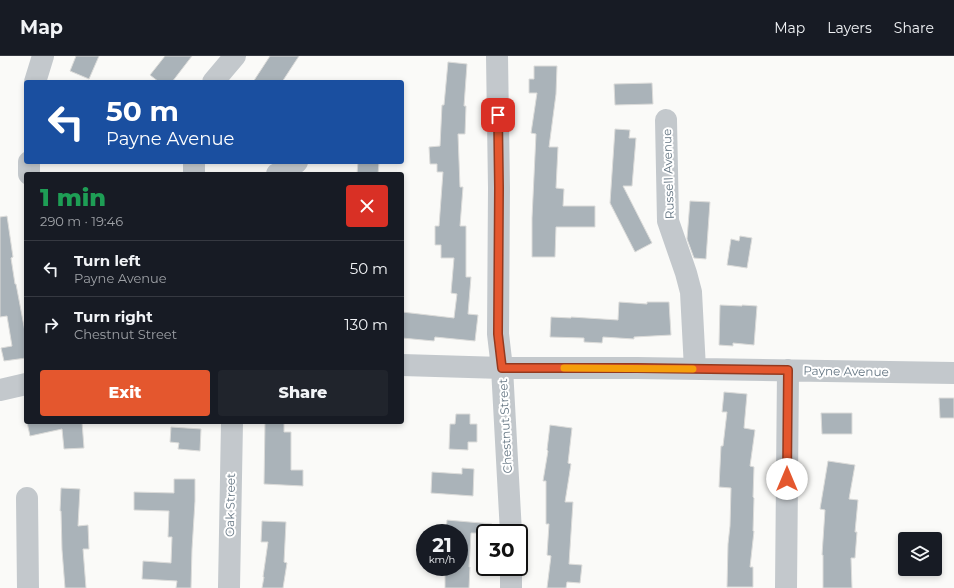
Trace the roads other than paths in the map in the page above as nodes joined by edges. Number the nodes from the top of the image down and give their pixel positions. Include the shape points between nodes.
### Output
1 (43, 56) edge
2 (235, 56) edge
3 (497, 56) edge
4 (36, 80) edge
5 (215, 80) edge
6 (666, 120) dead end
7 (295, 164) edge
8 (283, 172) edge
9 (404, 365) edge
10 (502, 368) junction
11 (695, 369) junction
12 (788, 370) junction
13 (954, 373) edge
14 (24, 384) edge
15 (0, 390) edge
16 (232, 424) edge
17 (27, 498) dead end
18 (511, 524) edge
19 (511, 576) edge
20 (28, 588) edge
21 (229, 588) edge
22 (511, 588) edge
23 (786, 588) edge

1 - 4 street
2 - 5 street
3 - 10 street, Chestnut Street via 498,334
6 - 11 street, Russell Avenue via 668,221 691,292
7 - 8 street
9 - 10 street, Payne Avenue
10 - 11 street, Payne Avenue
10 - 18 street, Chestnut Street
11 - 12 street, Payne Avenue
12 - 13 street, Payne Avenue
12 - 23 street
14 - 15 street
16 - 21 street, Oak Street
17 - 20 street
19 - 22 street

